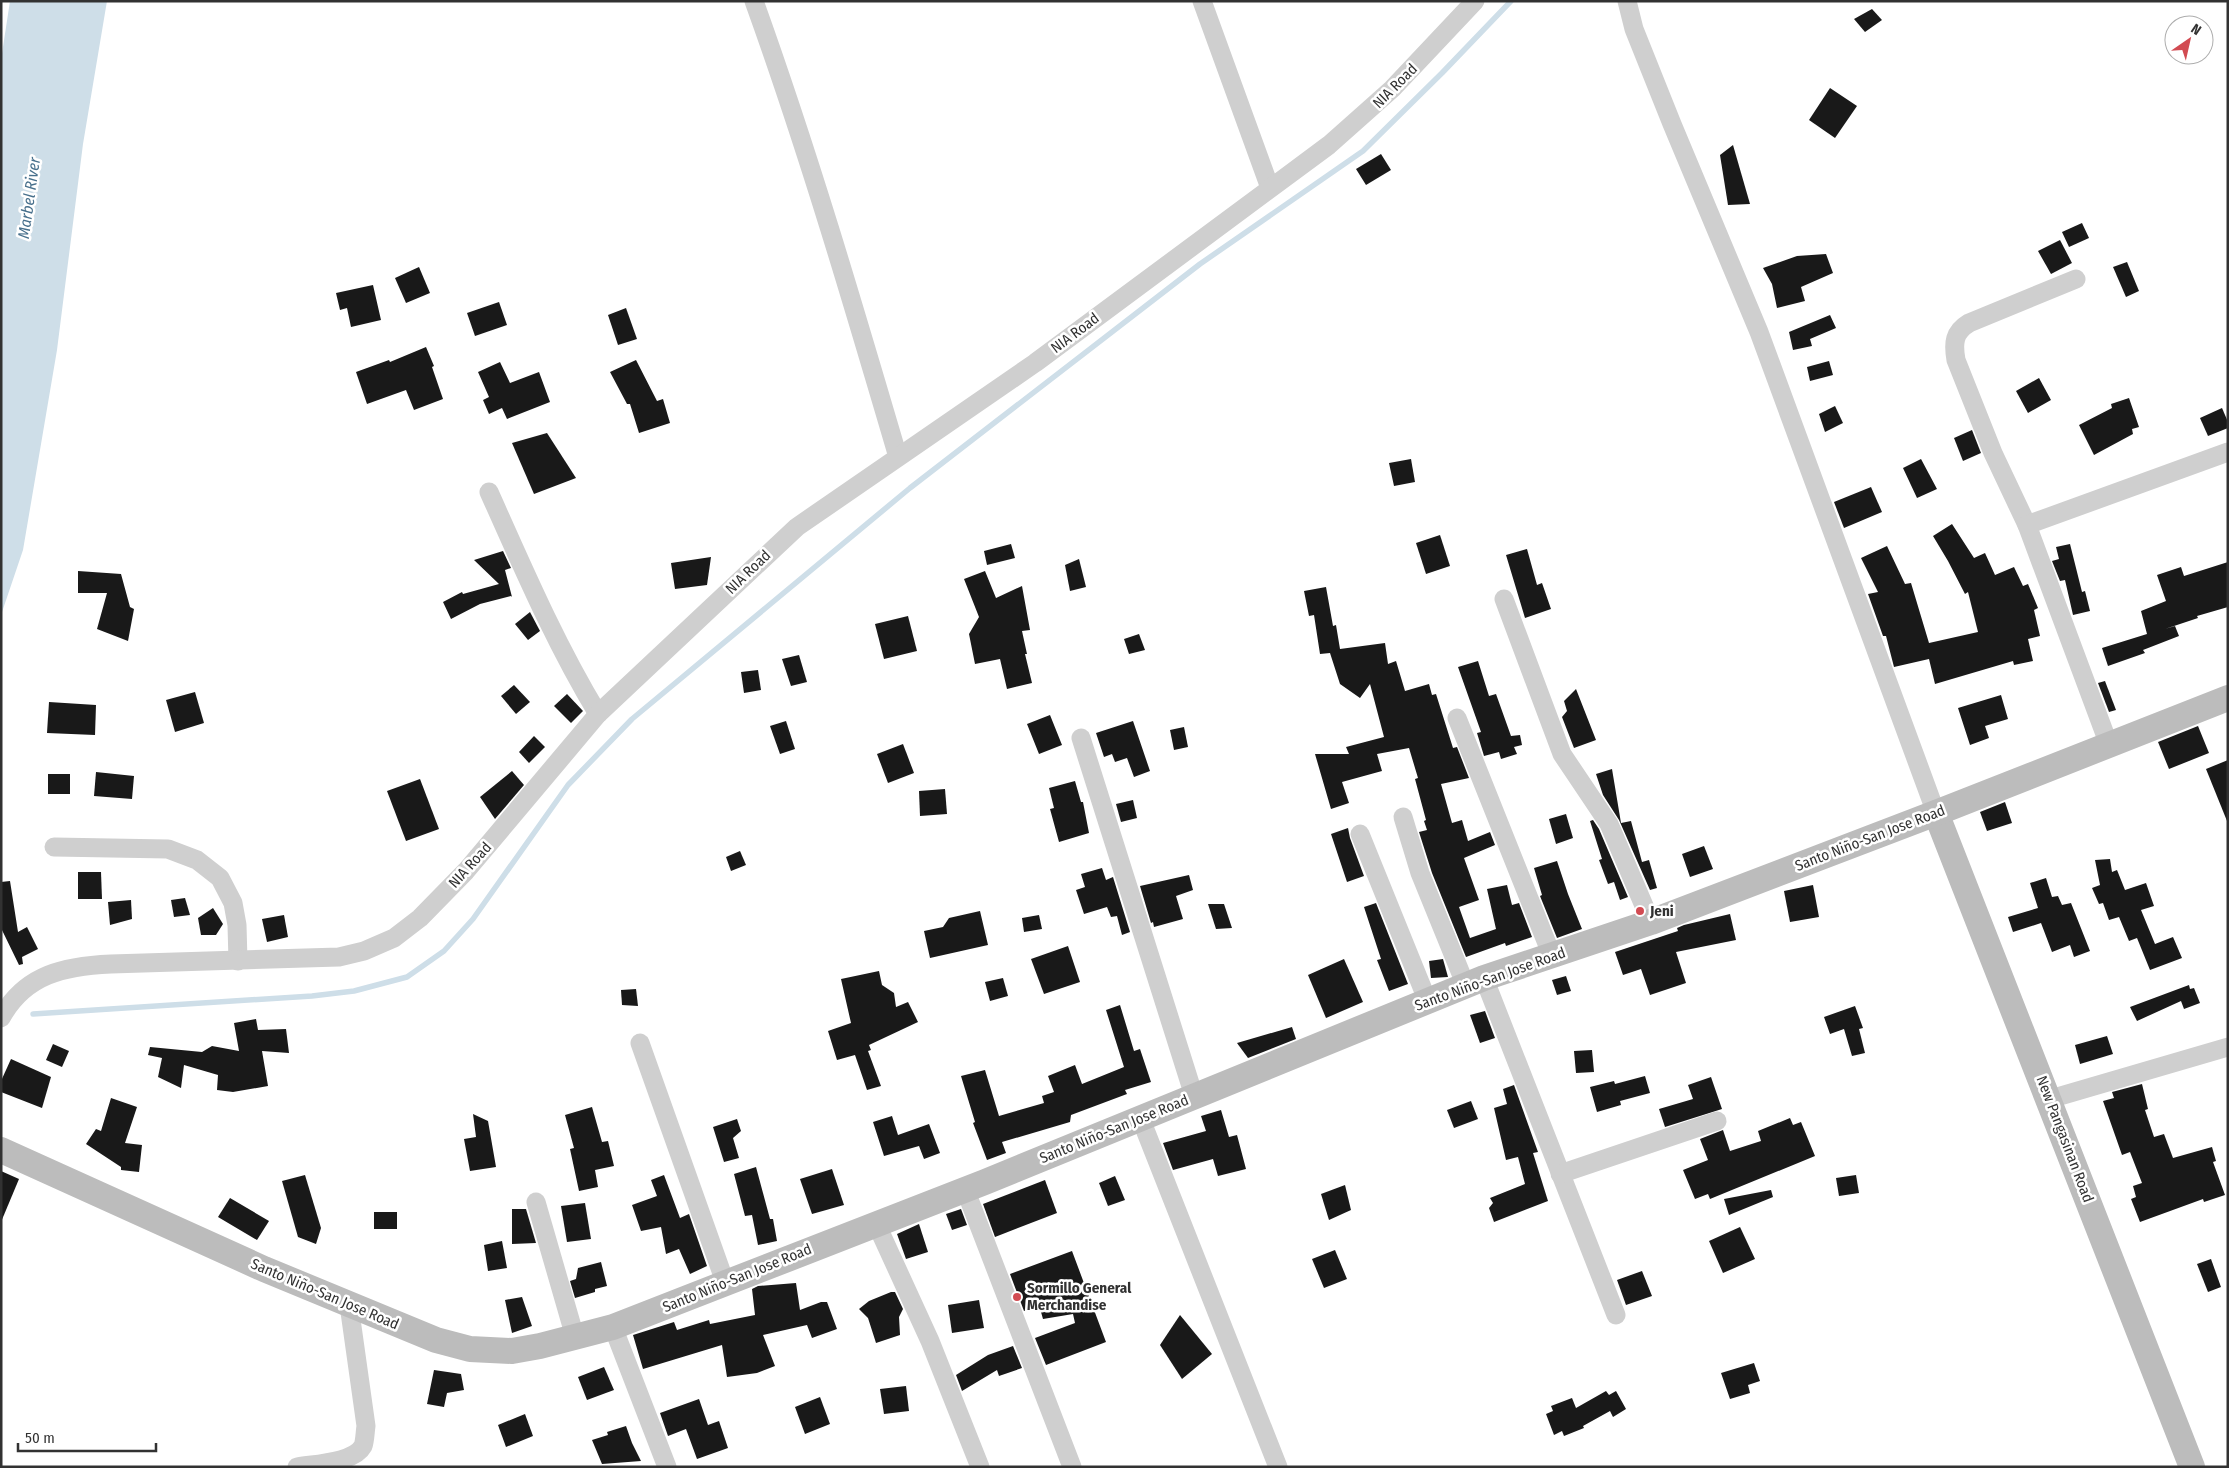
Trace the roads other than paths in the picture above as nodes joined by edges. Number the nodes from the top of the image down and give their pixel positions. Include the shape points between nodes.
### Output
1 (754, 1) edge
2 (1202, 1) edge
3 (1475, 1) edge
4 (1627, 1) edge
5 (1270, 188) junction
6 (2076, 279) dead end
7 (2228, 452) edge
8 (898, 457) junction
9 (489, 492) dead end
10 (2027, 525) junction
11 (1504, 599) dead end
12 (2228, 698) edge
13 (598, 714) junction
14 (1457, 718) dead end
15 (1081, 738) dead end
16 (2109, 745) junction
17 (1936, 813) junction
18 (1403, 817) dead end
19 (1360, 834) dead end
20 (54, 847) dead end
21 (1651, 922) junction
22 (1552, 956) junction
23 (238, 961) junction
24 (1475, 982) junction
25 (1428, 1002) junction
26 (1, 1018) edge
27 (640, 1044) dead end
28 (2228, 1048) edge
29 (1194, 1096) junction
30 (2050, 1099) junction
31 (1140, 1117) junction
32 (1716, 1121) dead end
33 (1, 1150) edge
34 (1560, 1174) junction
35 (966, 1188) junction
36 (536, 1202) dead end
37 (876, 1223) junction
38 (726, 1282) junction
39 (349, 1305) junction
40 (1616, 1315) dead end
41 (613, 1327) junction
42 (574, 1337) junction
43 (296, 1467) edge
44 (667, 1467) edge
45 (980, 1467) edge
46 (1072, 1467) edge
47 (1278, 1467) edge
48 (2192, 1467) edge

1 - 8 street via 840,263
2 - 5 street
3 - 5 street, NIA Road via 1361,119
4 - 17 street via 1634,29 1759,332
5 - 8 street, NIA Road via 1035,363
6 - 10 street via 1969,323 1959,331 1954,346 1956,360 1993,453
7 - 10 street
8 - 13 street, NIA Road via 796,527
9 - 13 street via 547,622
10 - 16 street
11 - 21 street via 1562,754 1609,824
12 - 16 main road, Santo Niño-San Jose Road
13 - 23 street, NIA Road via 466,872 420,918 394,938 339,957
14 - 22 street
15 - 29 street
16 - 17 main road, Santo Niño-San Jose Road
17 - 21 main road, Santo Niño-San Jose Road
17 - 30 main road, New Pangasinan Road
18 - 24 street via 1420,873
19 - 25 street
20 - 23 street via 168,849 198,860 220,878 233,903
21 - 22 main road, Santo Niño-San Jose Road
22 - 24 main road, Santo Niño-San Jose Road
23 - 26 street, NIA Road via 85,965 59,970 18,993
24 - 25 main road, Santo Niño-San Jose Road
24 - 34 street
25 - 29 main road, Santo Niño-San Jose Road
27 - 38 street
28 - 30 street
29 - 31 main road, Santo Niño-San Jose Road
30 - 48 main road, New Pangasinan Road
31 - 35 main road, Santo Niño-San Jose Road
31 - 47 street
32 - 34 street
33 - 39 main road, Santo Niño-San Jose Road
34 - 40 street
35 - 37 main road, Santo Niño-San Jose Road
35 - 46 street
36 - 42 street
37 - 38 main road, Santo Niño-San Jose Road
37 - 45 street via 930,1341
38 - 41 main road, Santo Niño-San Jose Road
39 - 42 main road, Santo Niño-San Jose Road via 436,1340 470,1349 512,1351
39 - 43 street via 366,1426 362,1446 342,1460
41 - 42 main road, Santo Niño-San Jose Road
41 - 44 street

